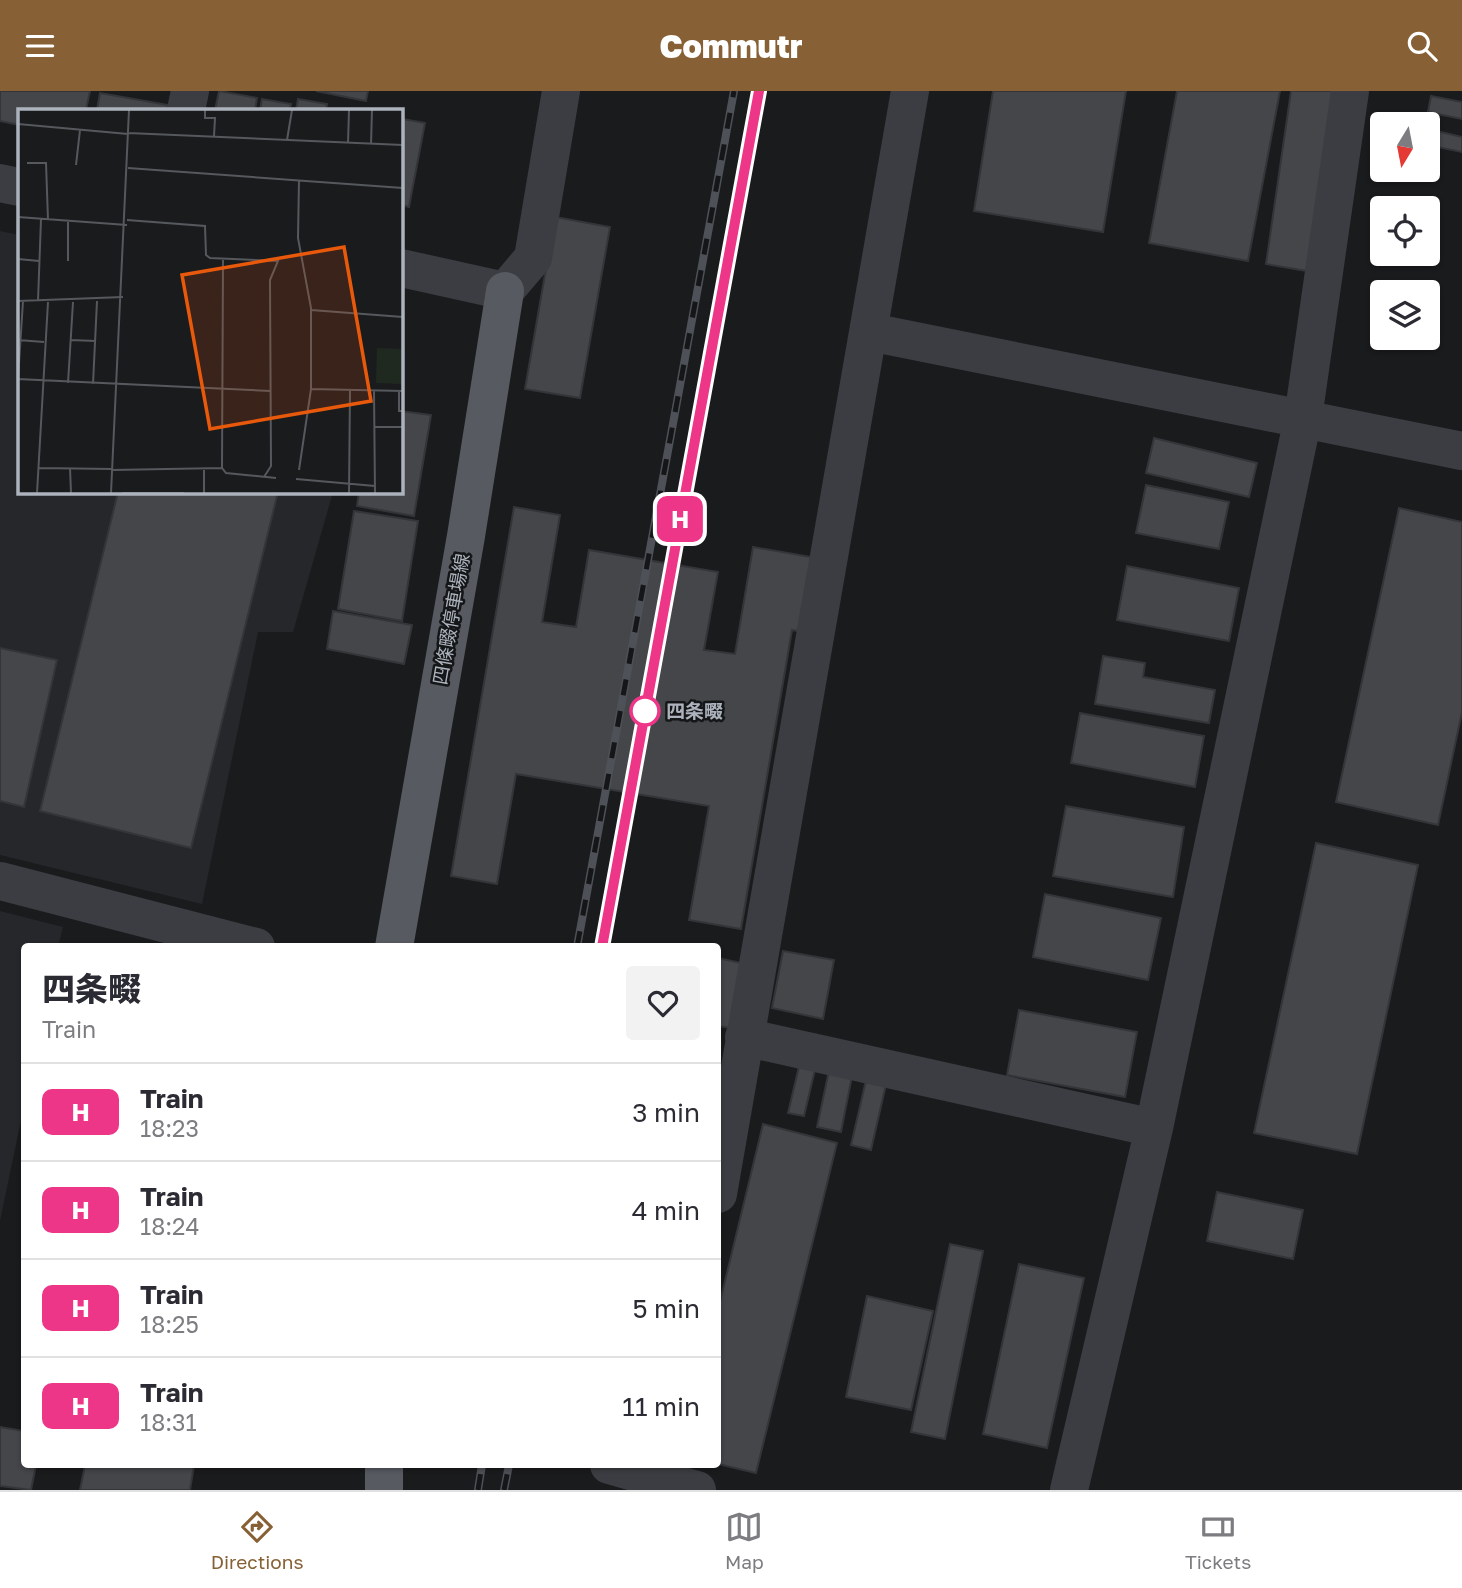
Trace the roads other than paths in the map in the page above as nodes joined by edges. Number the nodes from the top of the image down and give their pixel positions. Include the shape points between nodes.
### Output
1 (190, 91) edge
2 (561, 91) edge
3 (910, 91) edge
4 (1350, 91) edge
5 (186, 109) edge
6 (0, 183) edge
7 (18, 187) edge
8 (402, 268) edge
9 (505, 291) junction
10 (870, 332) junction
11 (1303, 418) junction
12 (1462, 450) edge
13 (0, 881) edge
14 (240, 943) edge
15 (395, 943) edge
16 (744, 1037) junction
17 (1154, 1128) junction
18 (721, 1176) edge
19 (384, 1468) edge
20 (602, 1468) edge
21 (619, 1468) edge
22 (384, 1490) edge
23 (594, 1490) edge
24 (696, 1490) edge
25 (1069, 1490) edge

1 - 5 street
2 - 9 street via 533,258
3 - 10 street
4 - 11 street
6 - 7 street
8 - 9 street
9 - 15 main road, 四條畷停車場線
10 - 11 street
10 - 16 street
11 - 12 street
11 - 17 street
13 - 14 street
16 - 17 street
16 - 18 street
17 - 25 street
19 - 22 main road
20 - 23 street
21 - 24 street

